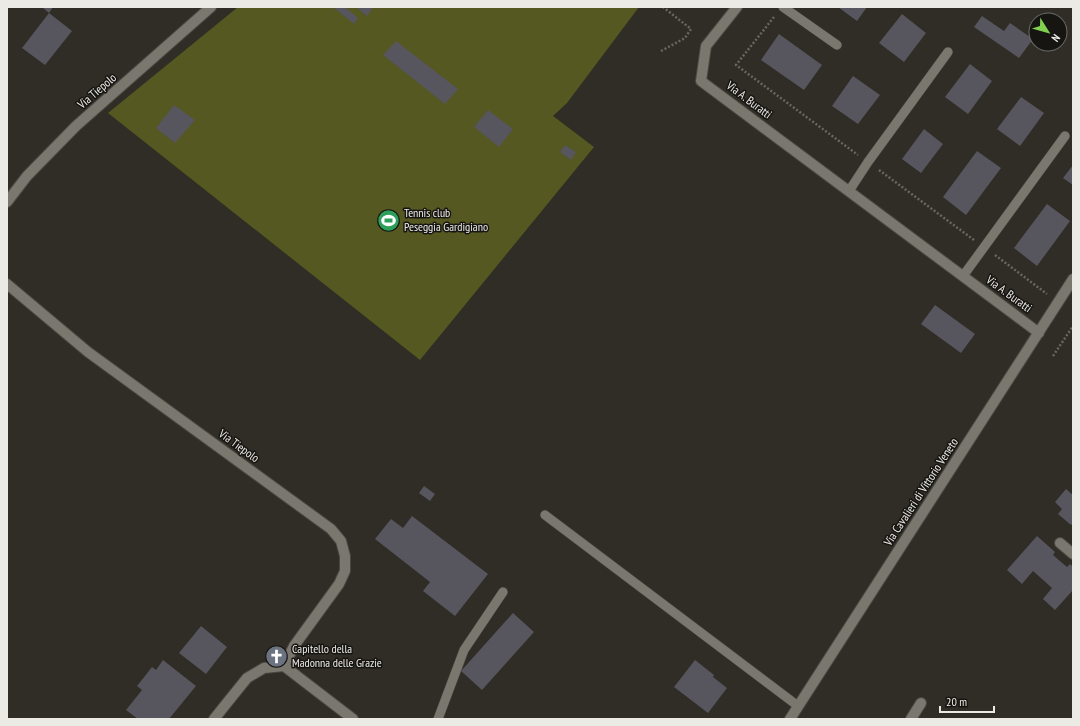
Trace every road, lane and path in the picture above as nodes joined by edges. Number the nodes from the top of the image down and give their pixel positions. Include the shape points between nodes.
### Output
1 (211, 7) edge
2 (663, 7) edge
3 (737, 7) edge
4 (782, 7) edge
5 (837, 45) dead end
6 (661, 51) dead end
7 (948, 52) dead end
8 (1065, 136) dead end
9 (849, 191) junction
10 (7, 202) edge
11 (963, 276) junction
12 (1073, 279) edge
13 (7, 284) edge
14 (1073, 326) edge
15 (1039, 332) junction
16 (1053, 356) dead end
17 (545, 515) dead end
18 (1060, 543) dead end
19 (1073, 554) edge
20 (503, 592) dead end
21 (284, 666) junction
22 (922, 703) dead end
23 (798, 706) junction
24 (214, 719) edge
25 (353, 719) edge
26 (438, 719) edge
27 (790, 719) edge
28 (912, 719) edge

1 - 10 street, Via Tiepolo via 76,126 27,176
2 - 6 path via 690,29 685,38
3 - 9 street, Via A. Buratti via 706,46 701,81
4 - 5 lane
7 - 9 lane
8 - 11 lane
9 - 11 street, Via A. Buratti
11 - 15 street, Via A. Buratti
12 - 15 street, Via Cavalieri di Vittorio Veneto
13 - 21 street, Via Tiepolo via 88,352 331,529 341,541 345,556 342,578 294,646
14 - 16 path
15 - 23 street, Via Cavalieri di Vittorio Veneto
17 - 23 lane
18 - 19 street
20 - 26 lane via 464,650
21 - 24 street via 264,668 247,678
21 - 25 street
22 - 28 street
23 - 27 street, Via Cavalieri di Vittorio Veneto

